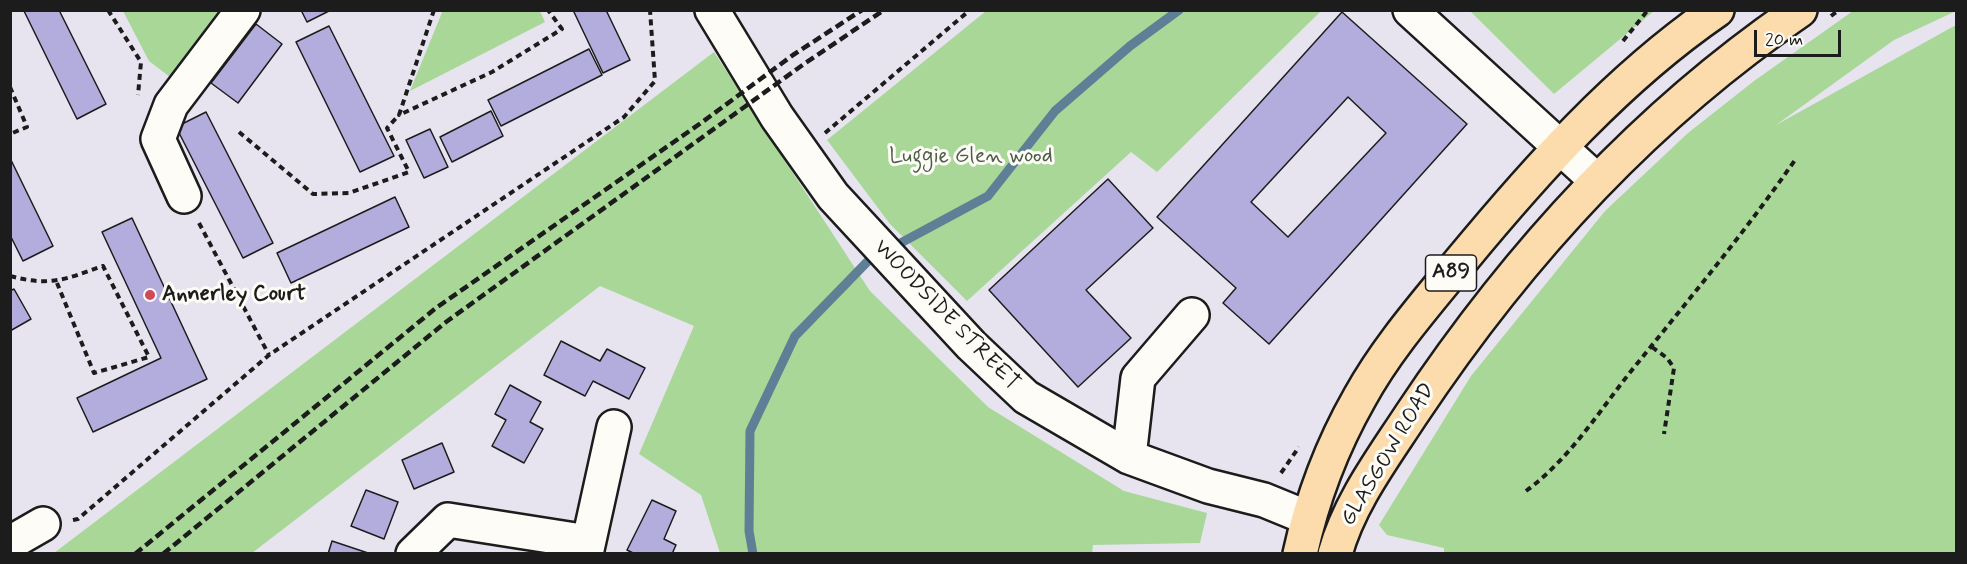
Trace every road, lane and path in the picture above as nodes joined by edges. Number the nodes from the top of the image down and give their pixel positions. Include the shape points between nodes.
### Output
1 (108, 10) edge
2 (243, 10) edge
3 (434, 10) edge
4 (548, 10) edge
5 (650, 10) edge
6 (712, 10) edge
7 (970, 10) edge
8 (1410, 10) edge
9 (1717, 10) edge
10 (1839, 10) edge
11 (1811, 17) edge
12 (10, 87) edge
13 (138, 95) dead end
14 (399, 115) junction
15 (239, 132) dead end
16 (10, 134) edge
17 (1560, 148) junction
18 (804, 155) junction
19 (1796, 160) dead end
20 (1596, 180) junction
21 (184, 196) joint
22 (10, 276) edge
23 (57, 283) junction
24 (1192, 315) dead end
25 (1652, 347) junction
26 (269, 355) junction
27 (614, 427) dead end
28 (1664, 434) dead end
29 (1129, 457) junction
30 (1526, 491) dead end
31 (1308, 518) junction
32 (43, 524) joint
33 (10, 543) edge
34 (1338, 544) edge
35 (587, 548) edge
36 (412, 554) edge
37 (1300, 554) edge

1 - 13 path via 141,62
2 - 21 street via 171,105 158,139
3 - 14 path
4 - 14 path via 562,29 492,72
5 - 26 path via 656,81 624,117
6 - 18 street, WOODSIDE STREET
7 - 18 path via 838,120
8 - 17 street
9 - 17 main road, GLASGOW ROAD / A89 via 1647,63
10 - 11 path
11 - 20 main road, GLASGOW ROAD / A89 via 1680,102
12 - 16 path via 27,127
14 - 15 path via 387,128 409,172 349,193 313,194
17 - 20 street
17 - 31 main road, GLASGOW ROAD / A89 via 1407,326 1352,411 1324,471
18 - 29 street, WOODSIDE STREET via 870,238 1026,397
19 - 25 path
20 - 34 main road, GLASGOW ROAD / A89 via 1524,263 1439,373 1374,472
21 - 26 path
22 - 23 path
23 - 23 path via 94,373 149,357 103,266
24 - 29 street via 1138,378
25 - 28 path via 1674,368
25 - 30 path via 1562,460
26 - 32 path via 78,519
27 - 35 street
29 - 31 street, WOODSIDE STREET
31 - 34 main road, GLASGOW ROAD / A89
31 - 37 main road, A89
32 - 33 street
35 - 36 street via 448,519

